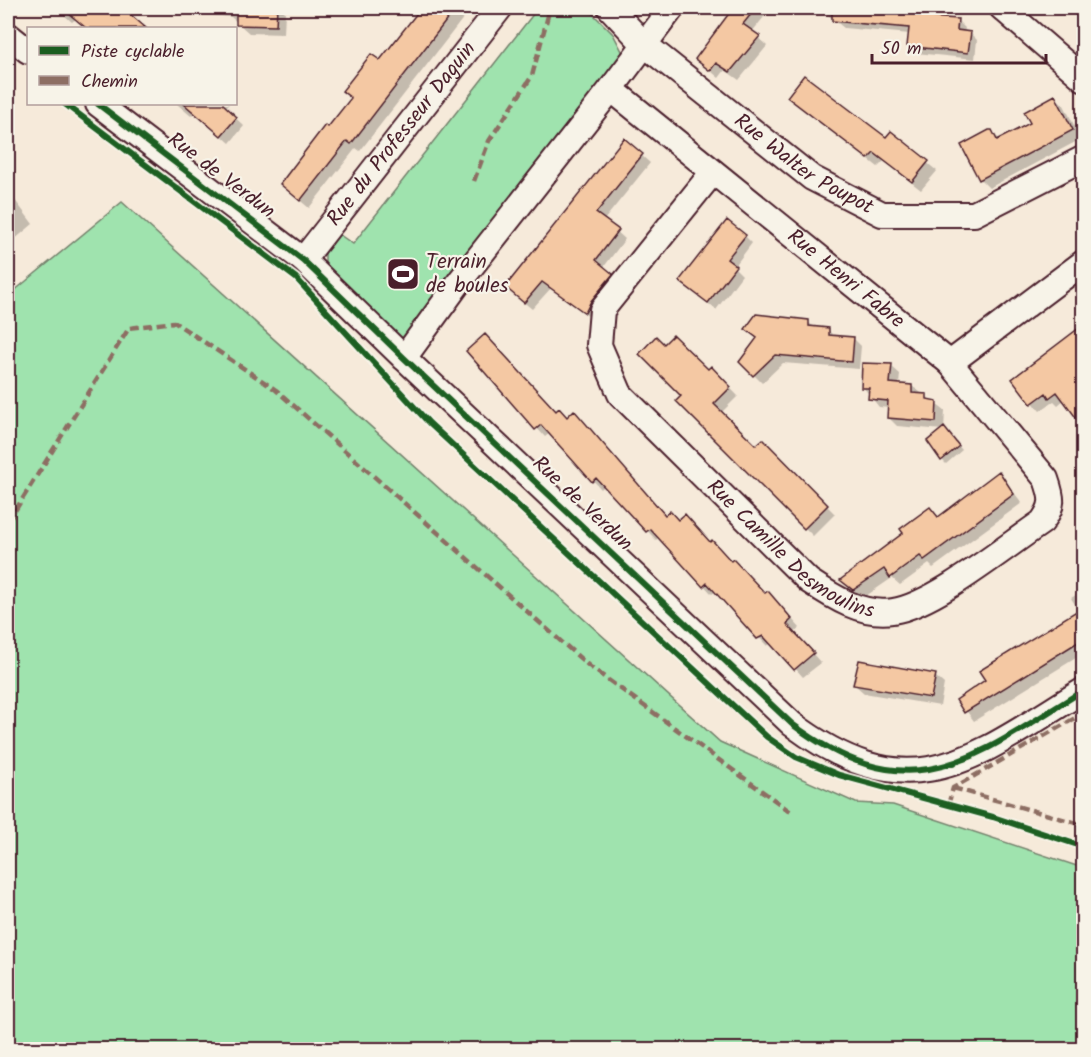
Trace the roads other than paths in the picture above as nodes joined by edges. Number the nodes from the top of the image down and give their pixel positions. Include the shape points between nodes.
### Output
1 (500, 8) edge
2 (610, 8) edge
3 (672, 8) edge
4 (1002, 8) edge
5 (8, 35) edge
6 (644, 44) junction
7 (27, 50) edge
8 (1083, 79) edge
9 (611, 89) junction
10 (99, 105) edge
11 (1083, 158) edge
12 (713, 172) junction
13 (303, 260) junction
14 (1083, 262) edge
15 (404, 358) junction
16 (950, 363) junction
17 (1083, 690) edge

1 - 13 street, Rue du Professeur Daguin
2 - 6 street, Rue Walter Poupot
3 - 6 street
4 - 8 street
5 - 7 street
6 - 9 street
6 - 11 street, Rue Walter Poupot via 812,178 882,214 974,213
9 - 12 street, Rue Henri Fabre
9 - 15 street
10 - 13 street, Rue de Verdun
12 - 16 street, Rue Henri Fabre
12 - 16 street, Rue Camille Desmoulins via 602,310 599,345 620,394 809,581 833,598 858,608 892,612 929,599 1042,522 1051,509 1046,479
13 - 15 street, Rue de Verdun
14 - 16 street
15 - 17 street, Rue de Verdun via 792,724 849,760 910,771 947,766 982,751

